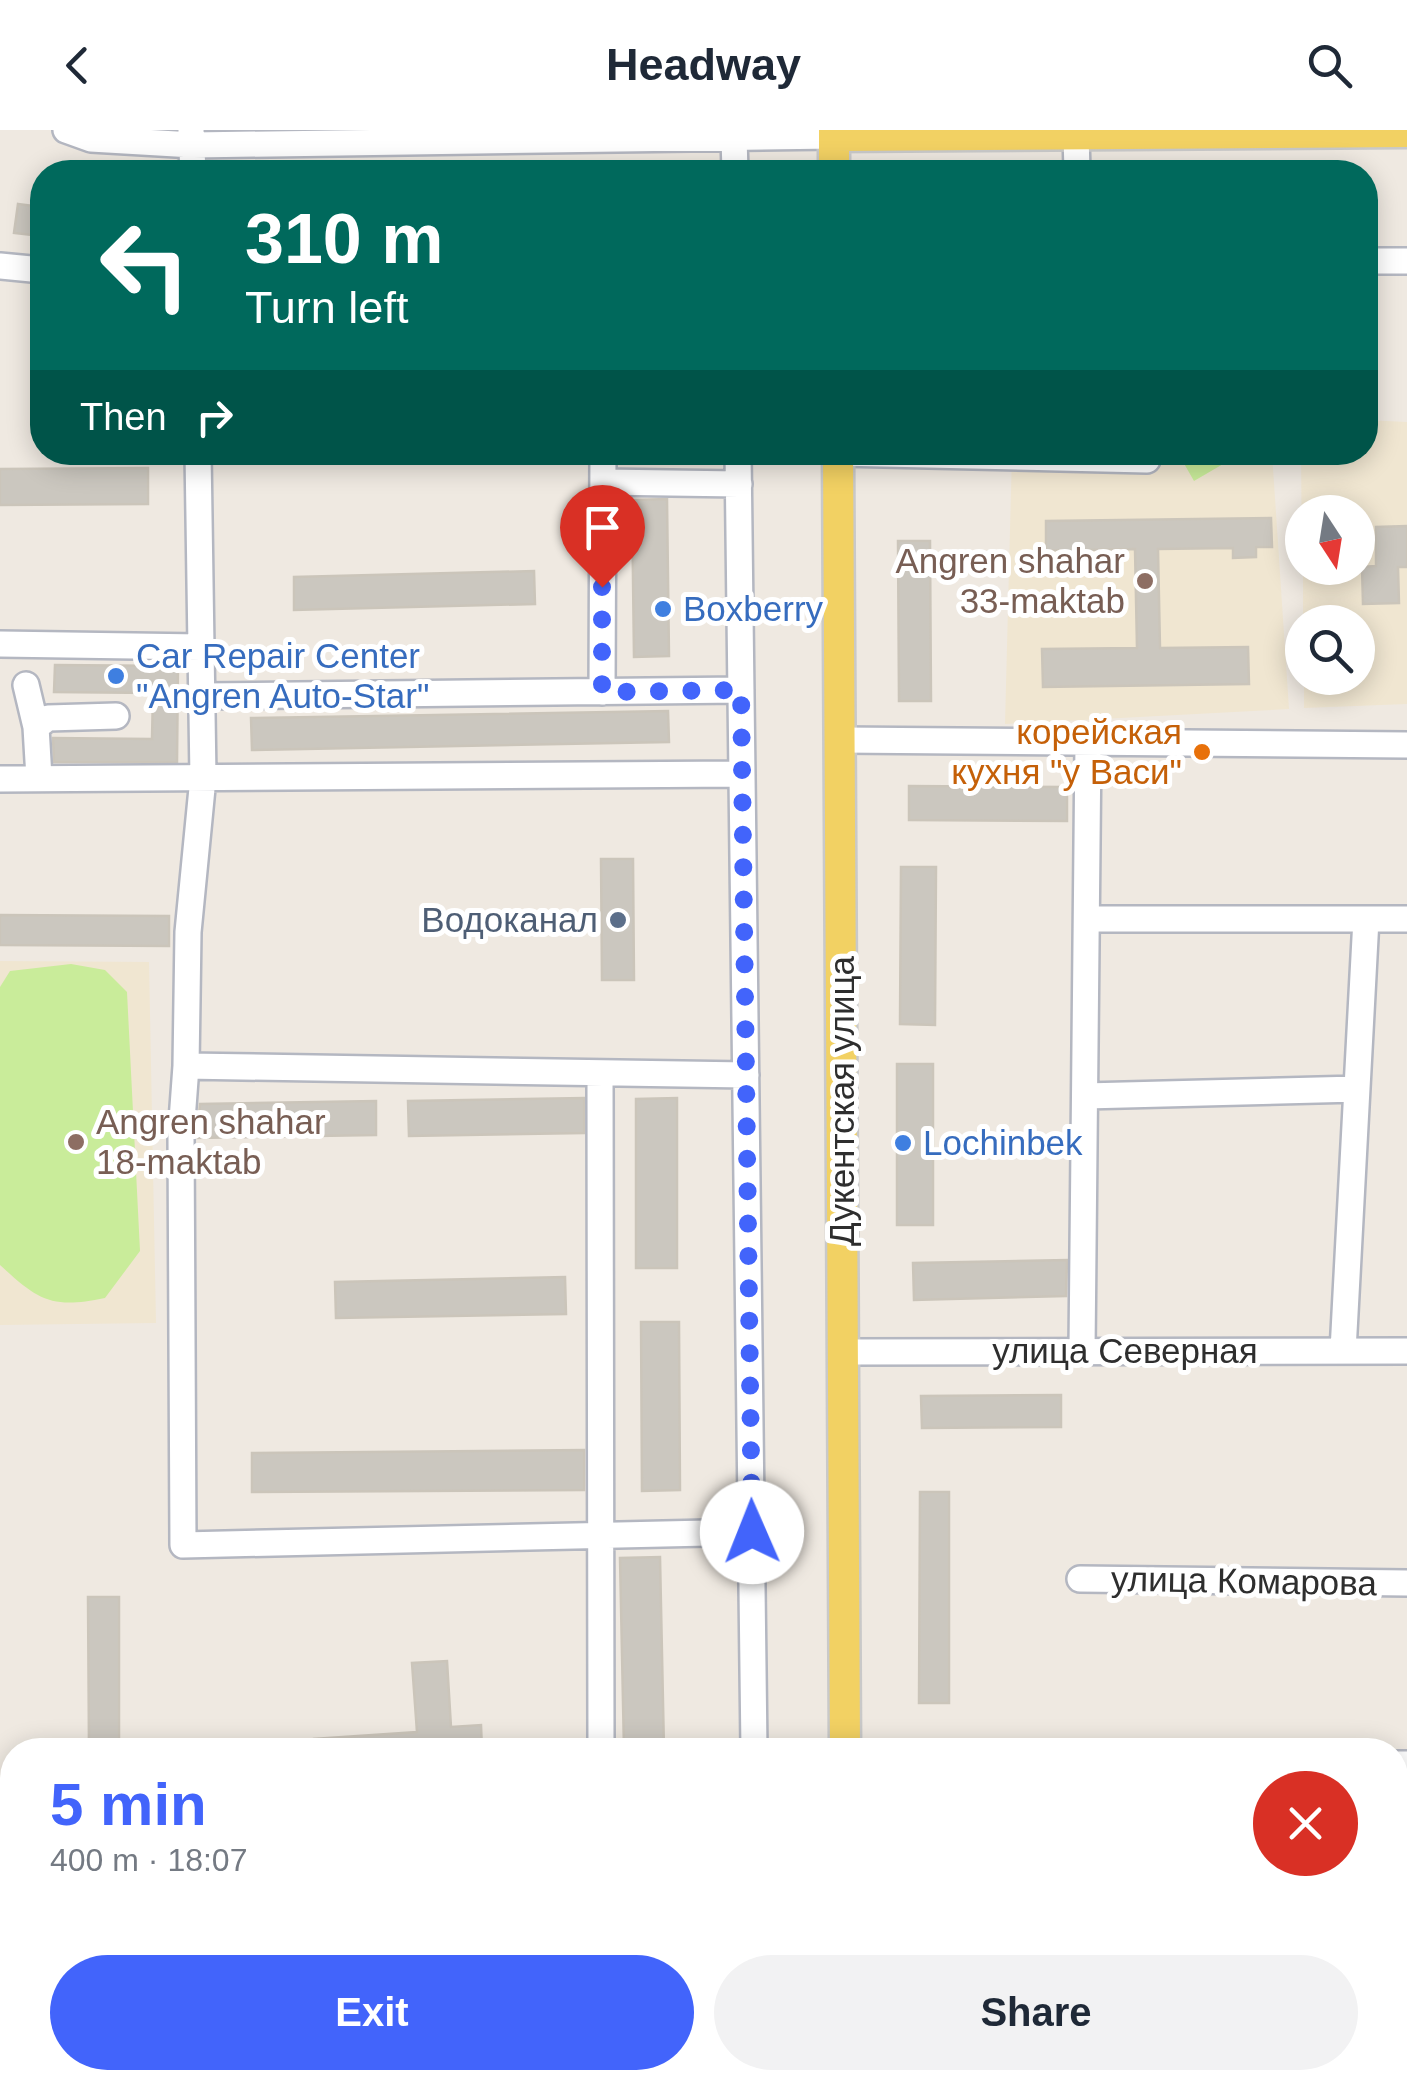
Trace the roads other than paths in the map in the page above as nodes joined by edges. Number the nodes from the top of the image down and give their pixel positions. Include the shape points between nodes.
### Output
1 (66, 130) edge
2 (1157, 132) edge
3 (1407, 132) edge
4 (834, 133) edge
5 (1076, 134) junction
6 (193, 135) edge
7 (734, 137) junction
8 (194, 160) edge
9 (734, 160) edge
10 (834, 160) edge
11 (1077, 160) edge
12 (1378, 261) edge
13 (1407, 261) edge
14 (0, 266) edge
15 (30, 269) edge
16 (198, 465) edge
17 (603, 465) edge
18 (738, 465) edge
19 (838, 465) edge
20 (603, 482) junction
21 (739, 484) junction
22 (0, 644) edge
23 (201, 647) junction
24 (26, 685) dead end
25 (741, 690) junction
26 (602, 692) junction
27 (202, 696) junction
28 (116, 716) dead end
29 (36, 728) junction
30 (842, 740) junction
31 (1088, 742) junction
32 (1407, 745) edge
33 (742, 774) junction
34 (40, 778) junction
35 (203, 778) junction
36 (0, 779) edge
37 (1086, 919) junction
38 (1366, 919) junction
39 (1407, 919) edge
40 (186, 1066) junction
41 (600, 1073) junction
42 (746, 1075) junction
43 (1357, 1089) junction
44 (1085, 1096) junction
45 (1082, 1350) junction
46 (1343, 1351) junction
47 (1407, 1351) edge
48 (842, 1352) junction
49 (752, 1532) junction
50 (600, 1534) junction
51 (1080, 1579) dead end
52 (1407, 1583) edge
53 (601, 1738) edge
54 (754, 1738) edge
55 (845, 1738) edge

1 - 6 street via 91,139
2 - 3 main road
2 - 5 main road
4 - 5 main road
4 - 7 street
4 - 10 main road
5 - 11 street
6 - 7 street
6 - 8 street
7 - 9 street
12 - 13 street
14 - 15 street
16 - 23 street
17 - 20 street
18 - 21 street
19 - 30 main road, Дукентская улица
20 - 21 street
20 - 26 street
21 - 25 street
22 - 23 street
23 - 27 street
24 - 29 street
25 - 26 street
25 - 33 street
26 - 27 street
27 - 35 street
28 - 29 street via 48,718
29 - 34 street
30 - 31 street
30 - 48 main road, Дукентская улица
31 - 32 street
31 - 37 street
33 - 35 street
33 - 42 street
34 - 35 street
34 - 36 street
35 - 40 street via 188,932
37 - 38 street
37 - 44 street
38 - 39 street
38 - 43 street
40 - 41 street
40 - 50 street via 183,1545
41 - 42 street
41 - 50 street
42 - 49 street
43 - 44 street
43 - 46 street
44 - 45 street
45 - 46 street, улица Северная
45 - 48 street, улица Северная
46 - 47 street, улица Северная
48 - 55 main road, Дукентская улица
49 - 50 street
49 - 54 street
50 - 53 street
51 - 52 street, улица Комарова

